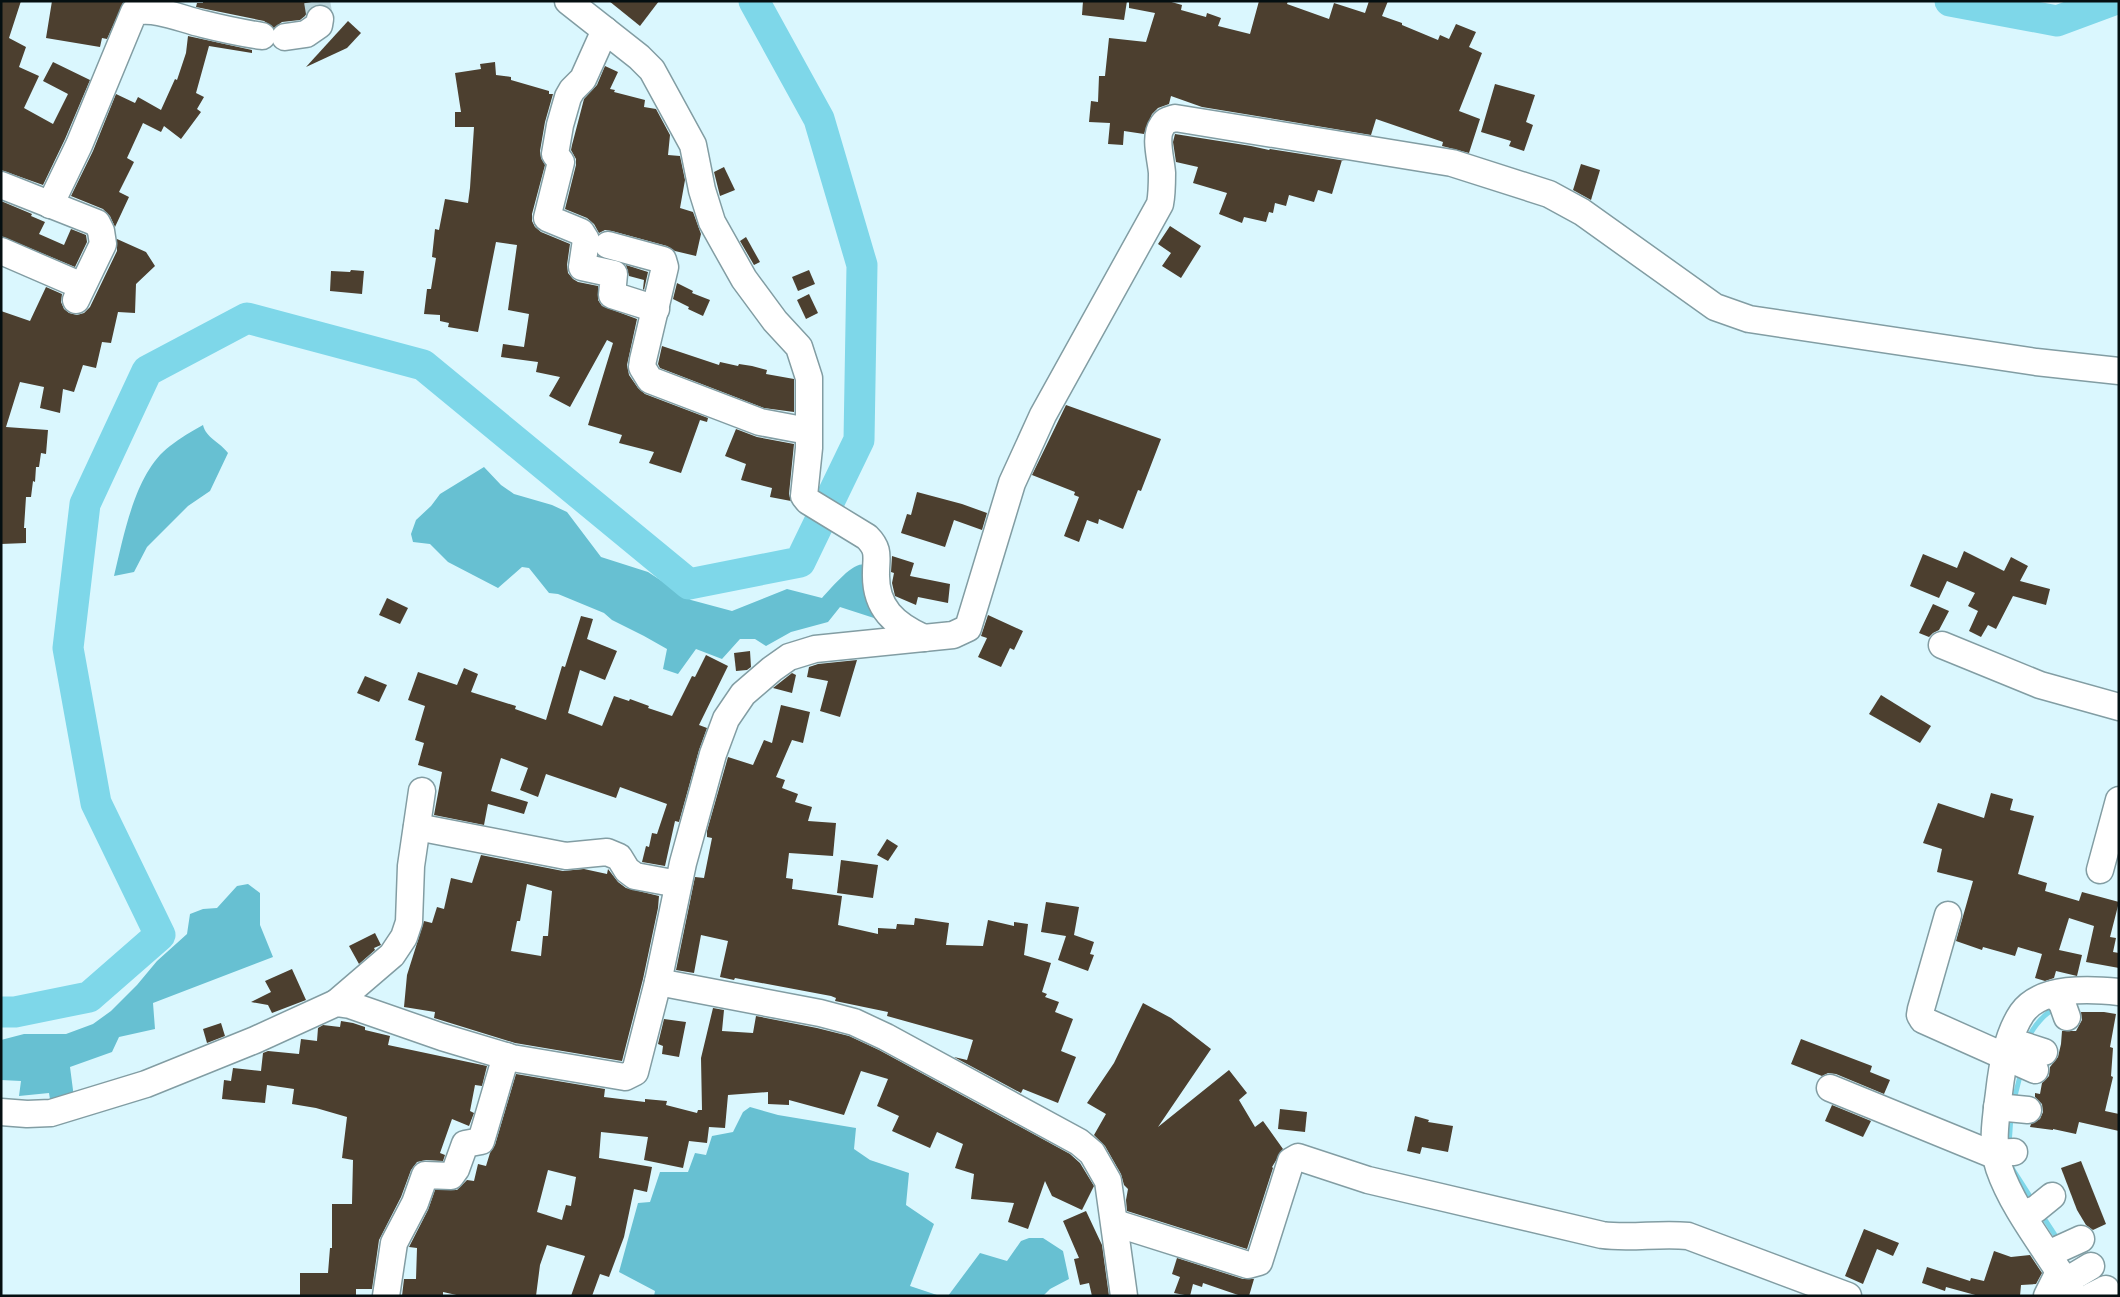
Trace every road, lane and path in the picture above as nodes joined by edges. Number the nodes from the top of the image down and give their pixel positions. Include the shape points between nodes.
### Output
1 (568, 1) edge
2 (320, 19) dead end
3 (605, 30) junction
4 (1, 185) edge
5 (50, 206) junction
6 (608, 246) dead end
7 (1, 251) edge
8 (656, 309) junction
9 (2119, 371) edge
10 (808, 431) junction
11 (924, 638) junction
12 (1942, 645) dead end
13 (2119, 707) edge
14 (422, 791) dead end
15 (2119, 800) edge
16 (417, 826) junction
17 (2100, 870) dead end
18 (678, 884) junction
19 (1948, 915) dead end
20 (658, 982) junction
21 (2110, 999) edge
22 (336, 1003) junction
23 (506, 1056) junction
24 (2026, 1056) junction
25 (1830, 1088) dead end
26 (1, 1112) edge
27 (2004, 1153) junction
28 (1115, 1223) junction
29 (2069, 1267) edge
30 (386, 1296) edge
31 (1124, 1296) edge
32 (1848, 1296) edge

1 - 3 street
2 - 5 street via 319,25 306,34 273,36 203,24 159,12 134,12
3 - 8 street via 583,79 572,90 566,106 555,154 561,162 548,218 581,232 586,240 582,267 614,274 612,295
3 - 10 street via 652,70 693,145 712,222 744,279 799,347 809,378
4 - 5 street
5 - 7 street via 87,218 97,223 101,231 103,244 79,293
6 - 8 street via 663,260 665,276
8 - 10 street via 642,368 650,380 760,422
9 - 11 street via 2036,362 1749,319 1716,307 1582,212 1549,194 1452,163 1175,118 1166,120 1159,138 1160,204 1027,447 1012,483 968,628 953,635
10 - 11 street via 804,496 875,545 876,580 887,614 904,629
11 - 18 street via 801,653 772,669 743,694 726,719 713,754
12 - 13 street via 2040,685
14 - 16 street
15 - 17 street
16 - 18 street via 566,856 607,852 619,857 635,876
16 - 22 street via 411,866 409,922 404,937 392,955
18 - 20 street
19 - 24 street via 1920,1015 1923,1020
20 - 23 street via 638,1066 631,1076 536,1064
20 - 28 street via 820,1013 854,1022 886,1037 1079,1142 1092,1153 1108,1181
21 - 24 street via 2066,991 2062,1006 2034,1003 2023,1011
22 - 23 street
22 - 26 street via 255,1040 127,1090 51,1113
23 - 30 street via 481,1141 465,1144 451,1176 429,1174 422,1180 415,1202 394,1243
24 - 27 street
25 - 27 street via 1968,1145
27 - 29 street via 2008,1191 2038,1206
28 - 31 street
28 - 32 street via 1248,1265 1254,1264 1259,1262 1291,1161 1298,1157 1368,1180 1602,1235 1623,1238 1688,1236

